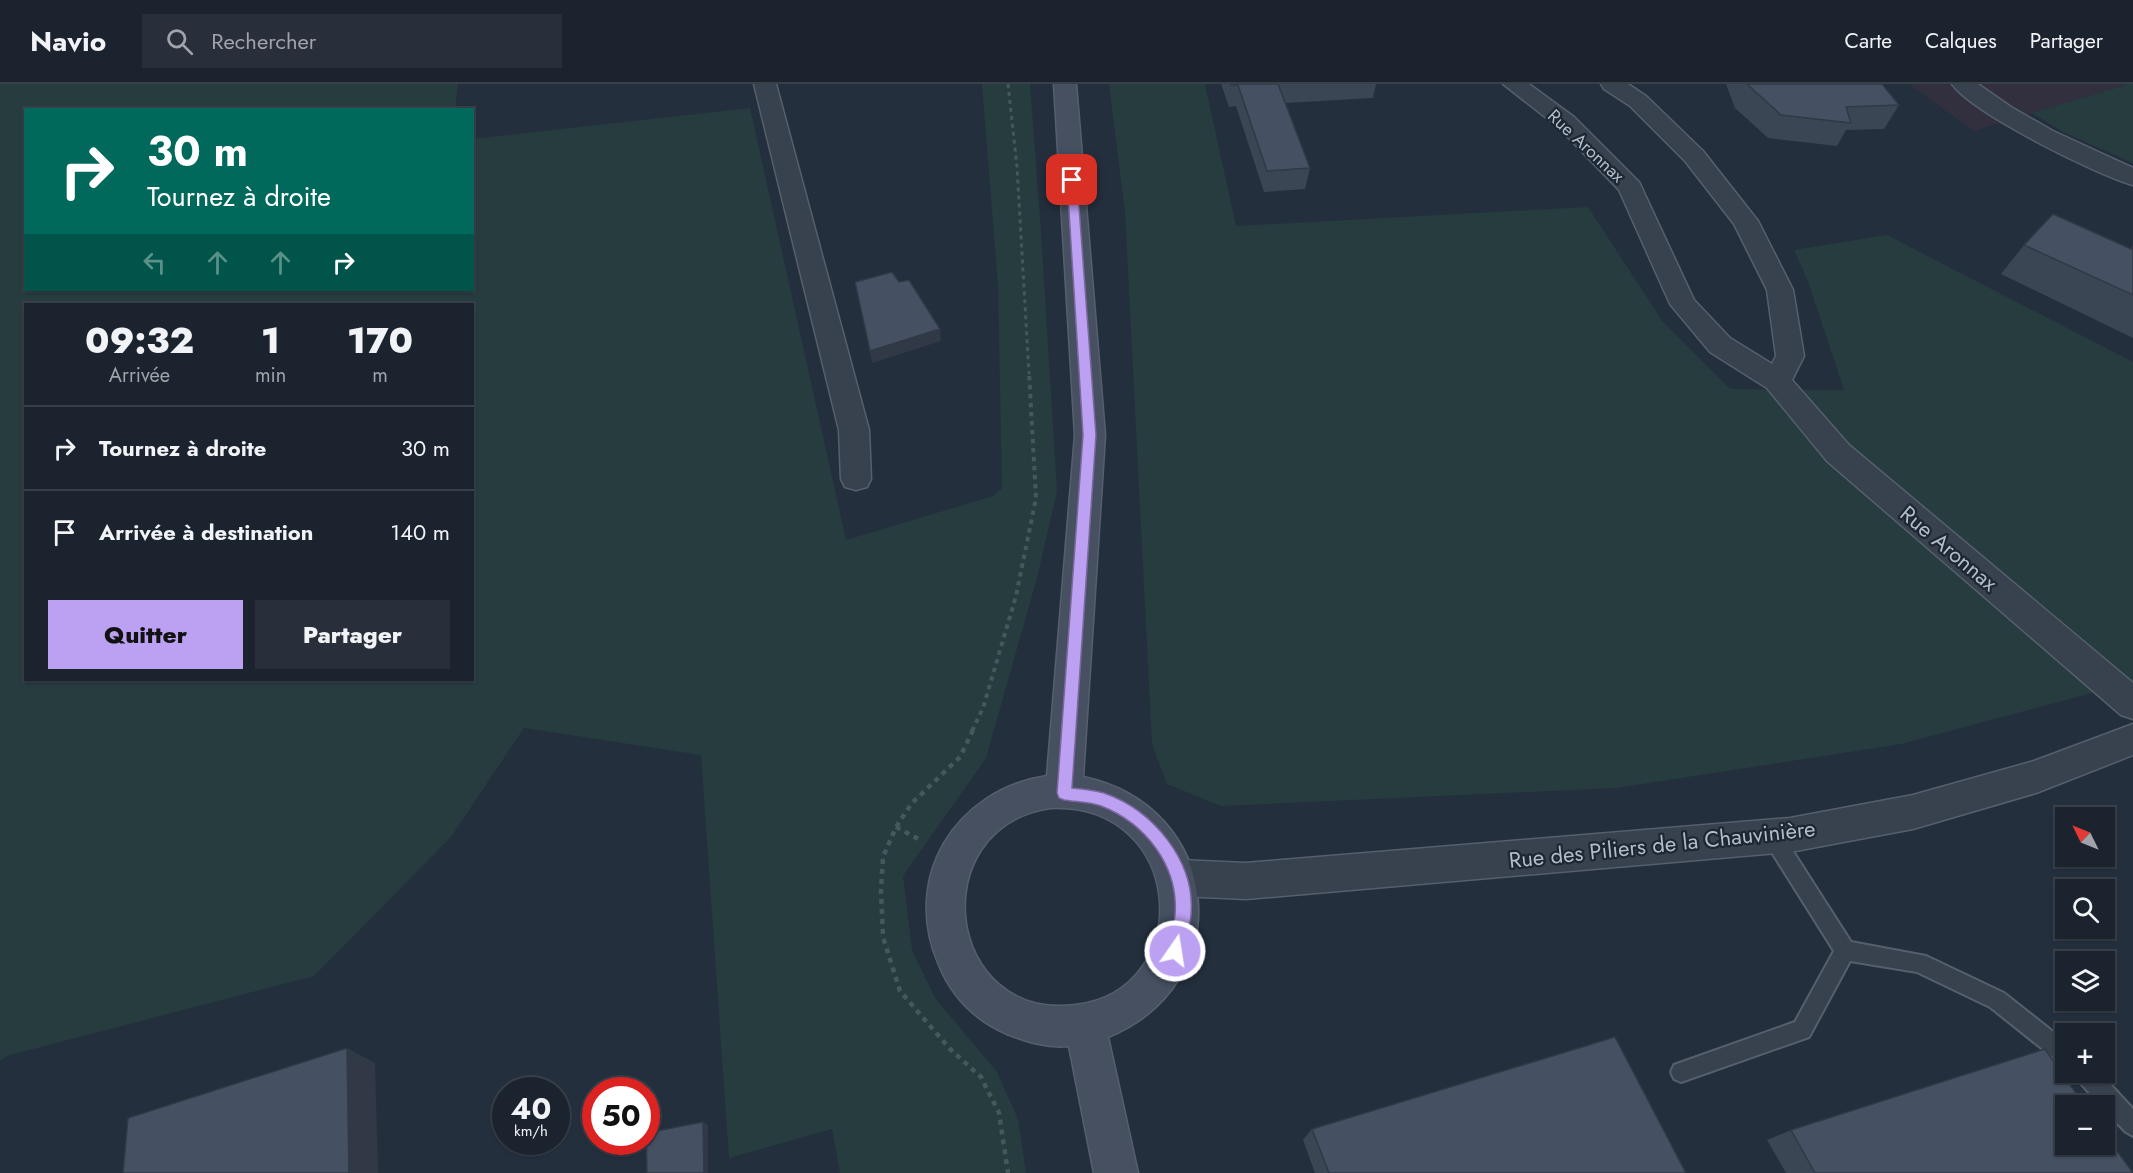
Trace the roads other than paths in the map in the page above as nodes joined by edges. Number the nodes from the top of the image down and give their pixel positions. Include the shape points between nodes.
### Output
1 (765, 84) edge
2 (1065, 84) edge
3 (1514, 84) edge
4 (1612, 84) edge
5 (1963, 84) edge
6 (2133, 177) edge
7 (1777, 381) junction
8 (856, 479) dead end
9 (2133, 704) edge
10 (2133, 739) edge
11 (1064, 793) junction
12 (1773, 837) junction
13 (1179, 878) junction
14 (1845, 951) junction
15 (1085, 1024) junction
16 (2055, 1045) edge
17 (1681, 1072) dead end
18 (2094, 1083) edge
19 (2133, 1125) edge
20 (1116, 1173) edge

1 - 8 street via 854,430
2 - 11 main road via 1089,435
3 - 7 street, Rue Aronnax via 1566,122 1630,187 1683,304 1720,345
4 - 7 street via 1638,101 1694,156 1744,221 1780,290 1790,356
5 - 6 street via 2018,122 2082,156
7 - 9 street, Rue Aronnax via 1838,453
10 - 12 street, Rue des Piliers de la Chauvinière via 2036,777 1913,812
11 - 13 main road via 1101,799 1135,816 1162,843
11 - 15 main road via 1026,798 992,815 964,841 947,874 941,912 949,951 970,985 1002,1010 1042,1024
12 - 13 street, Rue des Piliers de la Chauvinière via 1246,882
12 - 14 lane
13 - 15 main road via 1183,914 1175,951 1154,984 1123,1010
14 - 16 lane via 1919,963 1997,1000
14 - 17 lane via 1802,1030
15 - 20 main road
18 - 19 lane

